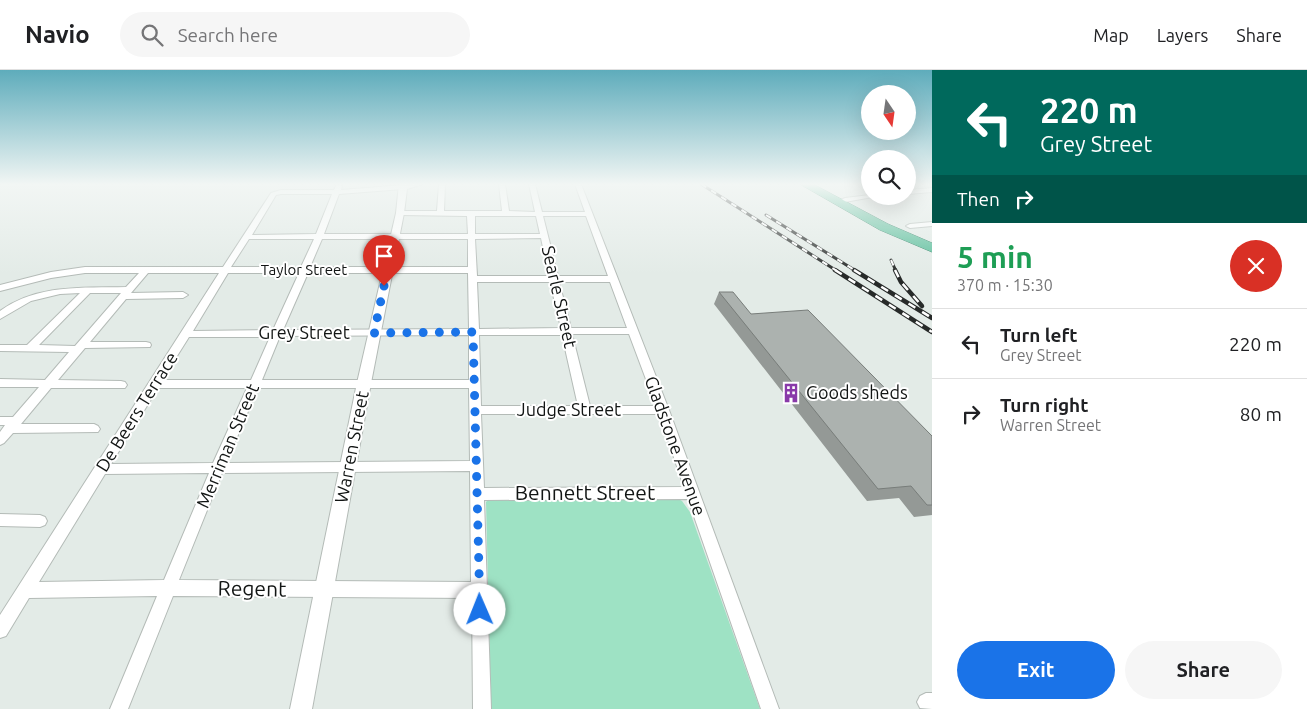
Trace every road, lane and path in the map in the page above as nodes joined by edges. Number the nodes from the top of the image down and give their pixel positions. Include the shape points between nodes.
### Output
1 (400, 213) edge
2 (261, 214) edge
3 (328, 214) edge
4 (433, 214) edge
5 (440, 214) joint
6 (471, 214) junction
7 (506, 214) joint
8 (540, 214) junction
9 (589, 214) joint
10 (861, 214) edge
11 (873, 214) edge
12 (932, 224) edge
13 (910, 226) dead end
14 (471, 236) junction
15 (544, 236) junction
16 (247, 237) junction
17 (319, 237) junction
18 (395, 237) junction
19 (932, 242) edge
20 (932, 248) edge
21 (146, 270) junction
22 (225, 270) junction
23 (304, 270) junction
24 (388, 270) junction
25 (472, 274) junction
26 (554, 279) junction
27 (613, 279) junction
28 (0, 288) edge
29 (88, 290) junction
30 (125, 293) junction
31 (183, 295) dead end
32 (0, 316) edge
33 (473, 332) junction
34 (567, 332) junction
35 (633, 332) junction
36 (277, 333) junction
37 (374, 333) junction
38 (186, 334) junction
39 (146, 345) dead end
40 (79, 347) junction
41 (0, 348) edge
42 (30, 348) junction
43 (0, 383) edge
44 (364, 383) junction
45 (48, 384) junction
46 (154, 384) junction
47 (255, 384) junction
48 (475, 384) junction
49 (121, 385) dead end
50 (475, 410) junction
51 (585, 410) junction
52 (663, 410) junction
53 (9, 423) edge
54 (94, 429) dead end
55 (0, 440) edge
56 (476, 466) junction
57 (349, 468) junction
58 (101, 469) junction
59 (217, 469) junction
60 (692, 493) junction
61 (477, 494) junction
62 (0, 520) edge
63 (40, 521) dead end
64 (169, 588) junction
65 (25, 590) junction
66 (323, 590) junction
67 (479, 590) junction
68 (0, 630) edge
69 (119, 709) edge
70 (301, 709) edge
71 (482, 709) edge
72 (770, 709) edge

1 - 18 street, Warren Street
2 - 16 street, De Beers Terrace
3 - 17 street, Merriman Street
4 - 5 street
5 - 6 street
6 - 7 street
6 - 14 street
7 - 8 street
8 - 9 street
8 - 15 street, Searle Street
9 - 27 street, Gladstone Avenue
10 - 20 highway
11 - 19 highway
12 - 13 street
14 - 15 street
14 - 18 street
14 - 25 street
15 - 26 street, Searle Street
16 - 17 street
16 - 22 street, De Beers Terrace
17 - 18 street
17 - 23 street, Merriman Street
18 - 24 street, Warren Street
21 - 22 street, Taylor Street
21 - 28 street, Taylor Street via 68,272
21 - 30 street
22 - 23 street, Taylor Street
22 - 38 street, De Beers Terrace
23 - 24 street, Taylor Street
23 - 36 street, Merriman Street
24 - 25 street, Taylor Street
24 - 37 street, Warren Street
25 - 26 street, Taylor Street
25 - 33 street
26 - 27 street, Taylor Street
26 - 34 street, Searle Street
27 - 35 street, Gladstone Avenue
29 - 30 street
29 - 32 street via 32,298 15,304
29 - 42 street
30 - 31 street
30 - 40 street
33 - 34 street, Grey Street
33 - 37 street, Grey Street
33 - 48 street
34 - 35 street, Grey Street
34 - 51 street, Searle Street
35 - 52 street, Gladstone Avenue
36 - 37 street, Grey Street
36 - 38 street, Grey Street
36 - 47 street, Merriman Street
37 - 44 street, Warren Street
38 - 46 street, De Beers Terrace
39 - 40 street
40 - 42 street
40 - 45 street
41 - 42 street
43 - 45 street
44 - 47 street
44 - 48 street
44 - 57 street, Warren Street
45 - 49 street
45 - 53 street
46 - 47 street
46 - 58 street, De Beers Terrace
47 - 59 street, Merriman Street
48 - 50 street
50 - 51 street, Judge Street
50 - 56 street
51 - 52 street, Judge Street
52 - 60 street, Gladstone Avenue
53 - 54 street
53 - 55 street
56 - 57 street
56 - 61 street
57 - 59 street
57 - 66 street, Warren Street
58 - 59 street
58 - 65 street, De Beers Terrace
59 - 64 street, Merriman Street
60 - 61 street, Bennett Street
60 - 72 street, Gladstone Avenue
61 - 67 street
62 - 63 street
64 - 65 street, Regent
64 - 66 street, Regent
64 - 69 street, Merriman Street
65 - 68 street, De Beers Terrace
66 - 67 street, Regent
66 - 70 street, Warren Street
67 - 71 street

